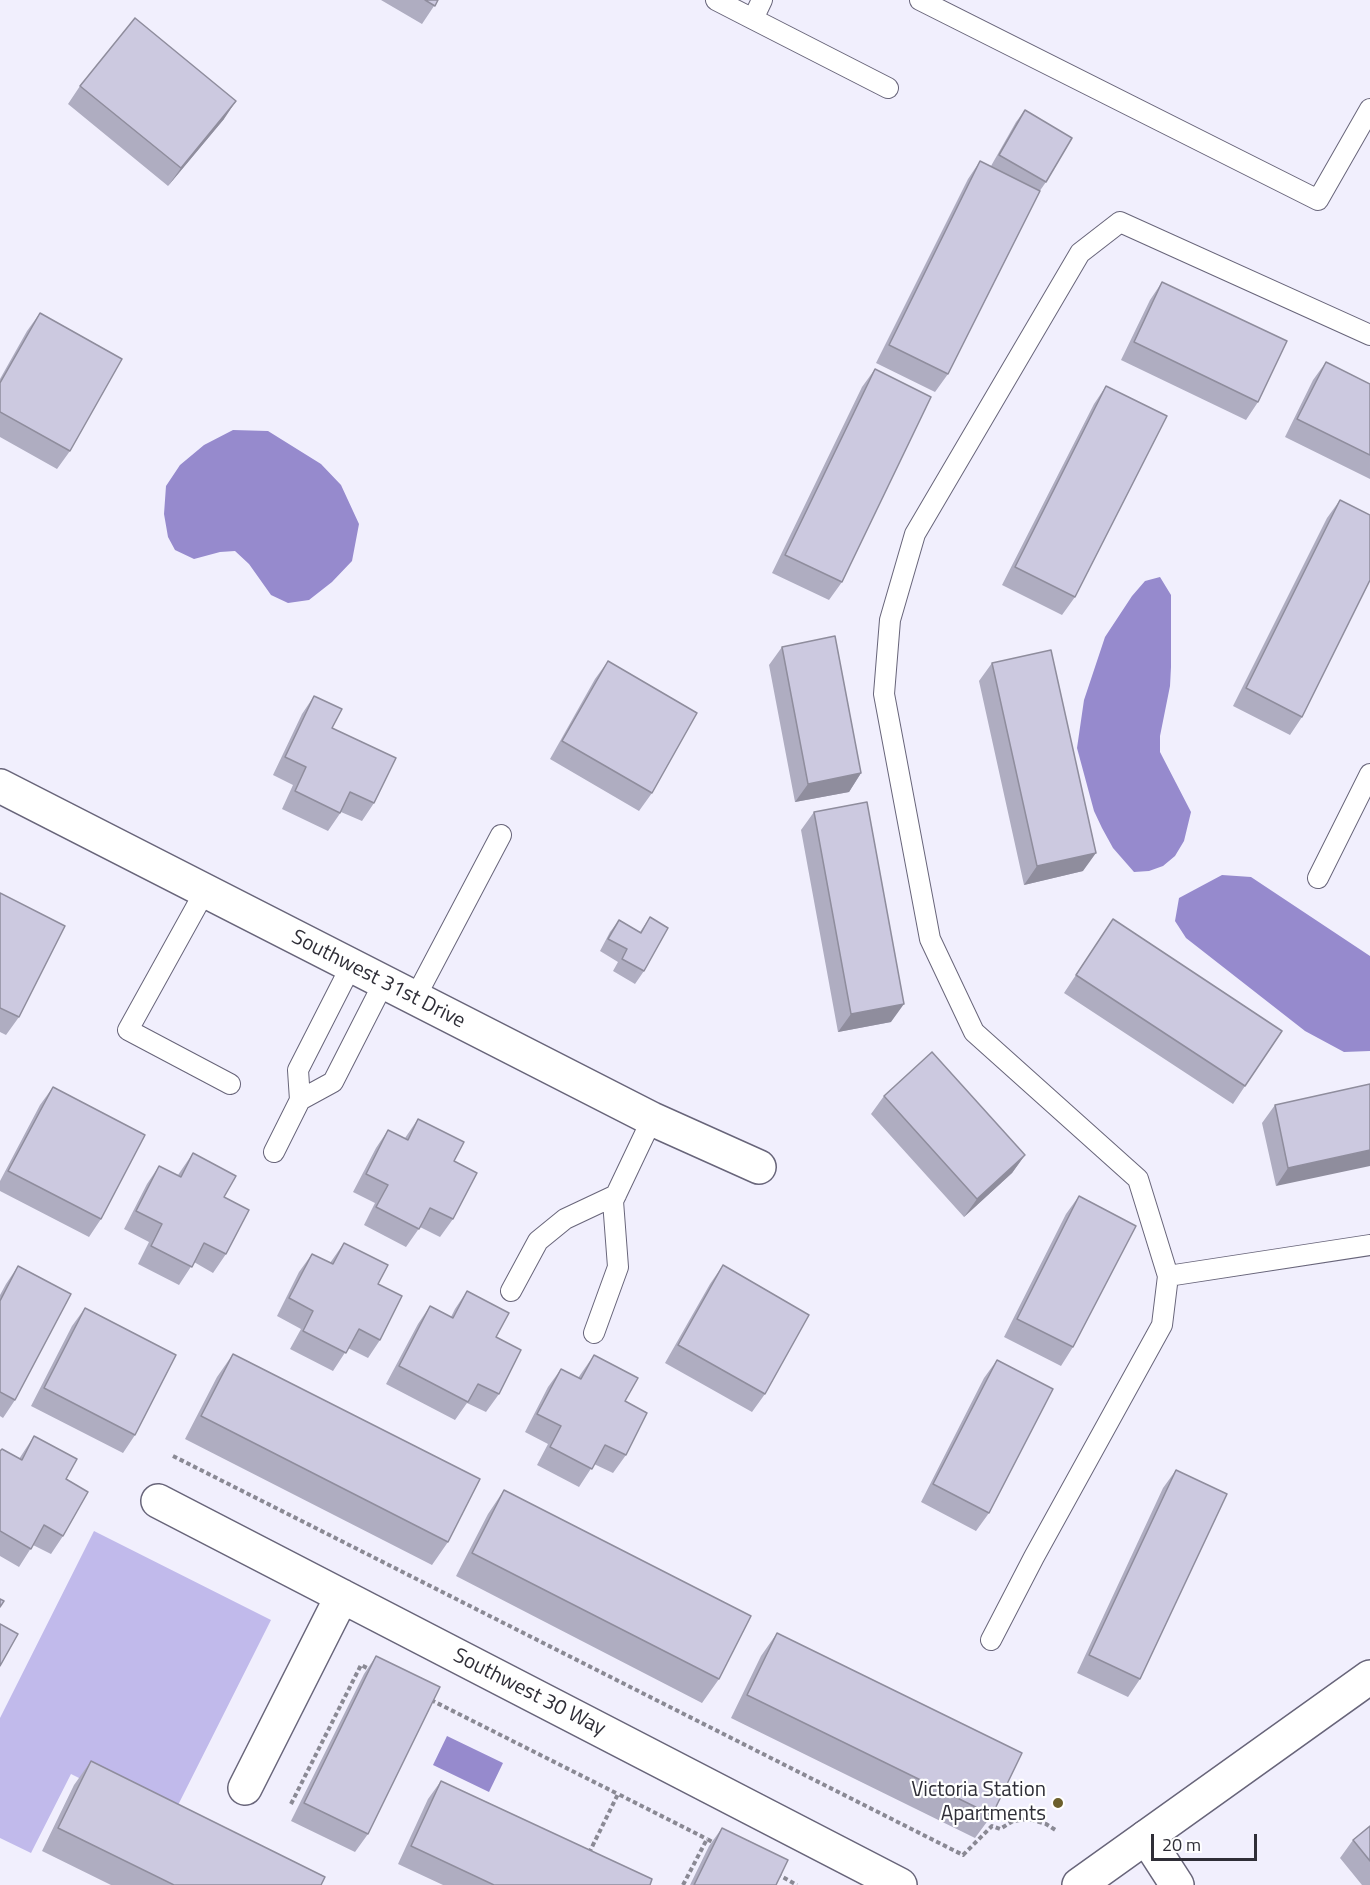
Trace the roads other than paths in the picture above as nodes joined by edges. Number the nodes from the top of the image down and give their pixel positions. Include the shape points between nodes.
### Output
1 (716, 0) edge
2 (762, 0) edge
3 (920, 0) edge
4 (753, 19) junction
5 (888, 88) dead end
6 (1370, 109) edge
7 (1370, 335) edge
8 (1370, 774) edge
9 (0, 786) edge
10 (501, 834) dead end
11 (1318, 878) dead end
12 (205, 891) junction
13 (351, 966) junction
14 (384, 982) junction
15 (415, 998) junction
16 (230, 1084) dead end
17 (300, 1100) junction
18 (652, 1119) junction
19 (274, 1152) dead end
20 (759, 1167) dead end
21 (616, 1195) junction
22 (1370, 1245) edge
23 (1168, 1276) junction
24 (511, 1291) dead end
25 (594, 1333) dead end
26 (158, 1501) dead end
27 (342, 1596) junction
28 (991, 1640) dead end
29 (1370, 1677) edge
30 (245, 1788) dead end
31 (1146, 1837) junction
32 (1090, 1882) edge
33 (900, 1885) edge
34 (1177, 1885) edge

1 - 4 lane
2 - 4 lane
3 - 6 lane via 1318,200
4 - 5 lane
7 - 23 lane via 1120,222 1080,253 915,534 890,620 884,694 930,939 974,1032 1138,1179
8 - 11 lane
9 - 12 street, Southwest 31st Drive
10 - 15 lane
12 - 13 street, Southwest 31st Drive
12 - 16 lane via 128,1030
13 - 14 street, Southwest 31st Drive
13 - 17 lane via 298,1070
14 - 15 street, Southwest 31st Drive
14 - 17 lane via 333,1082
15 - 18 street, Southwest 31st Drive
17 - 19 lane
18 - 20 street, Southwest 31st Drive
18 - 21 lane
21 - 24 lane via 565,1219 538,1241
21 - 25 lane via 613,1201 618,1267
22 - 23 lane
23 - 28 lane via 1162,1325
26 - 27 street, Southwest 30 Way
27 - 30 street
27 - 33 street, Southwest 30 Way
29 - 31 street
31 - 32 street
31 - 34 street

